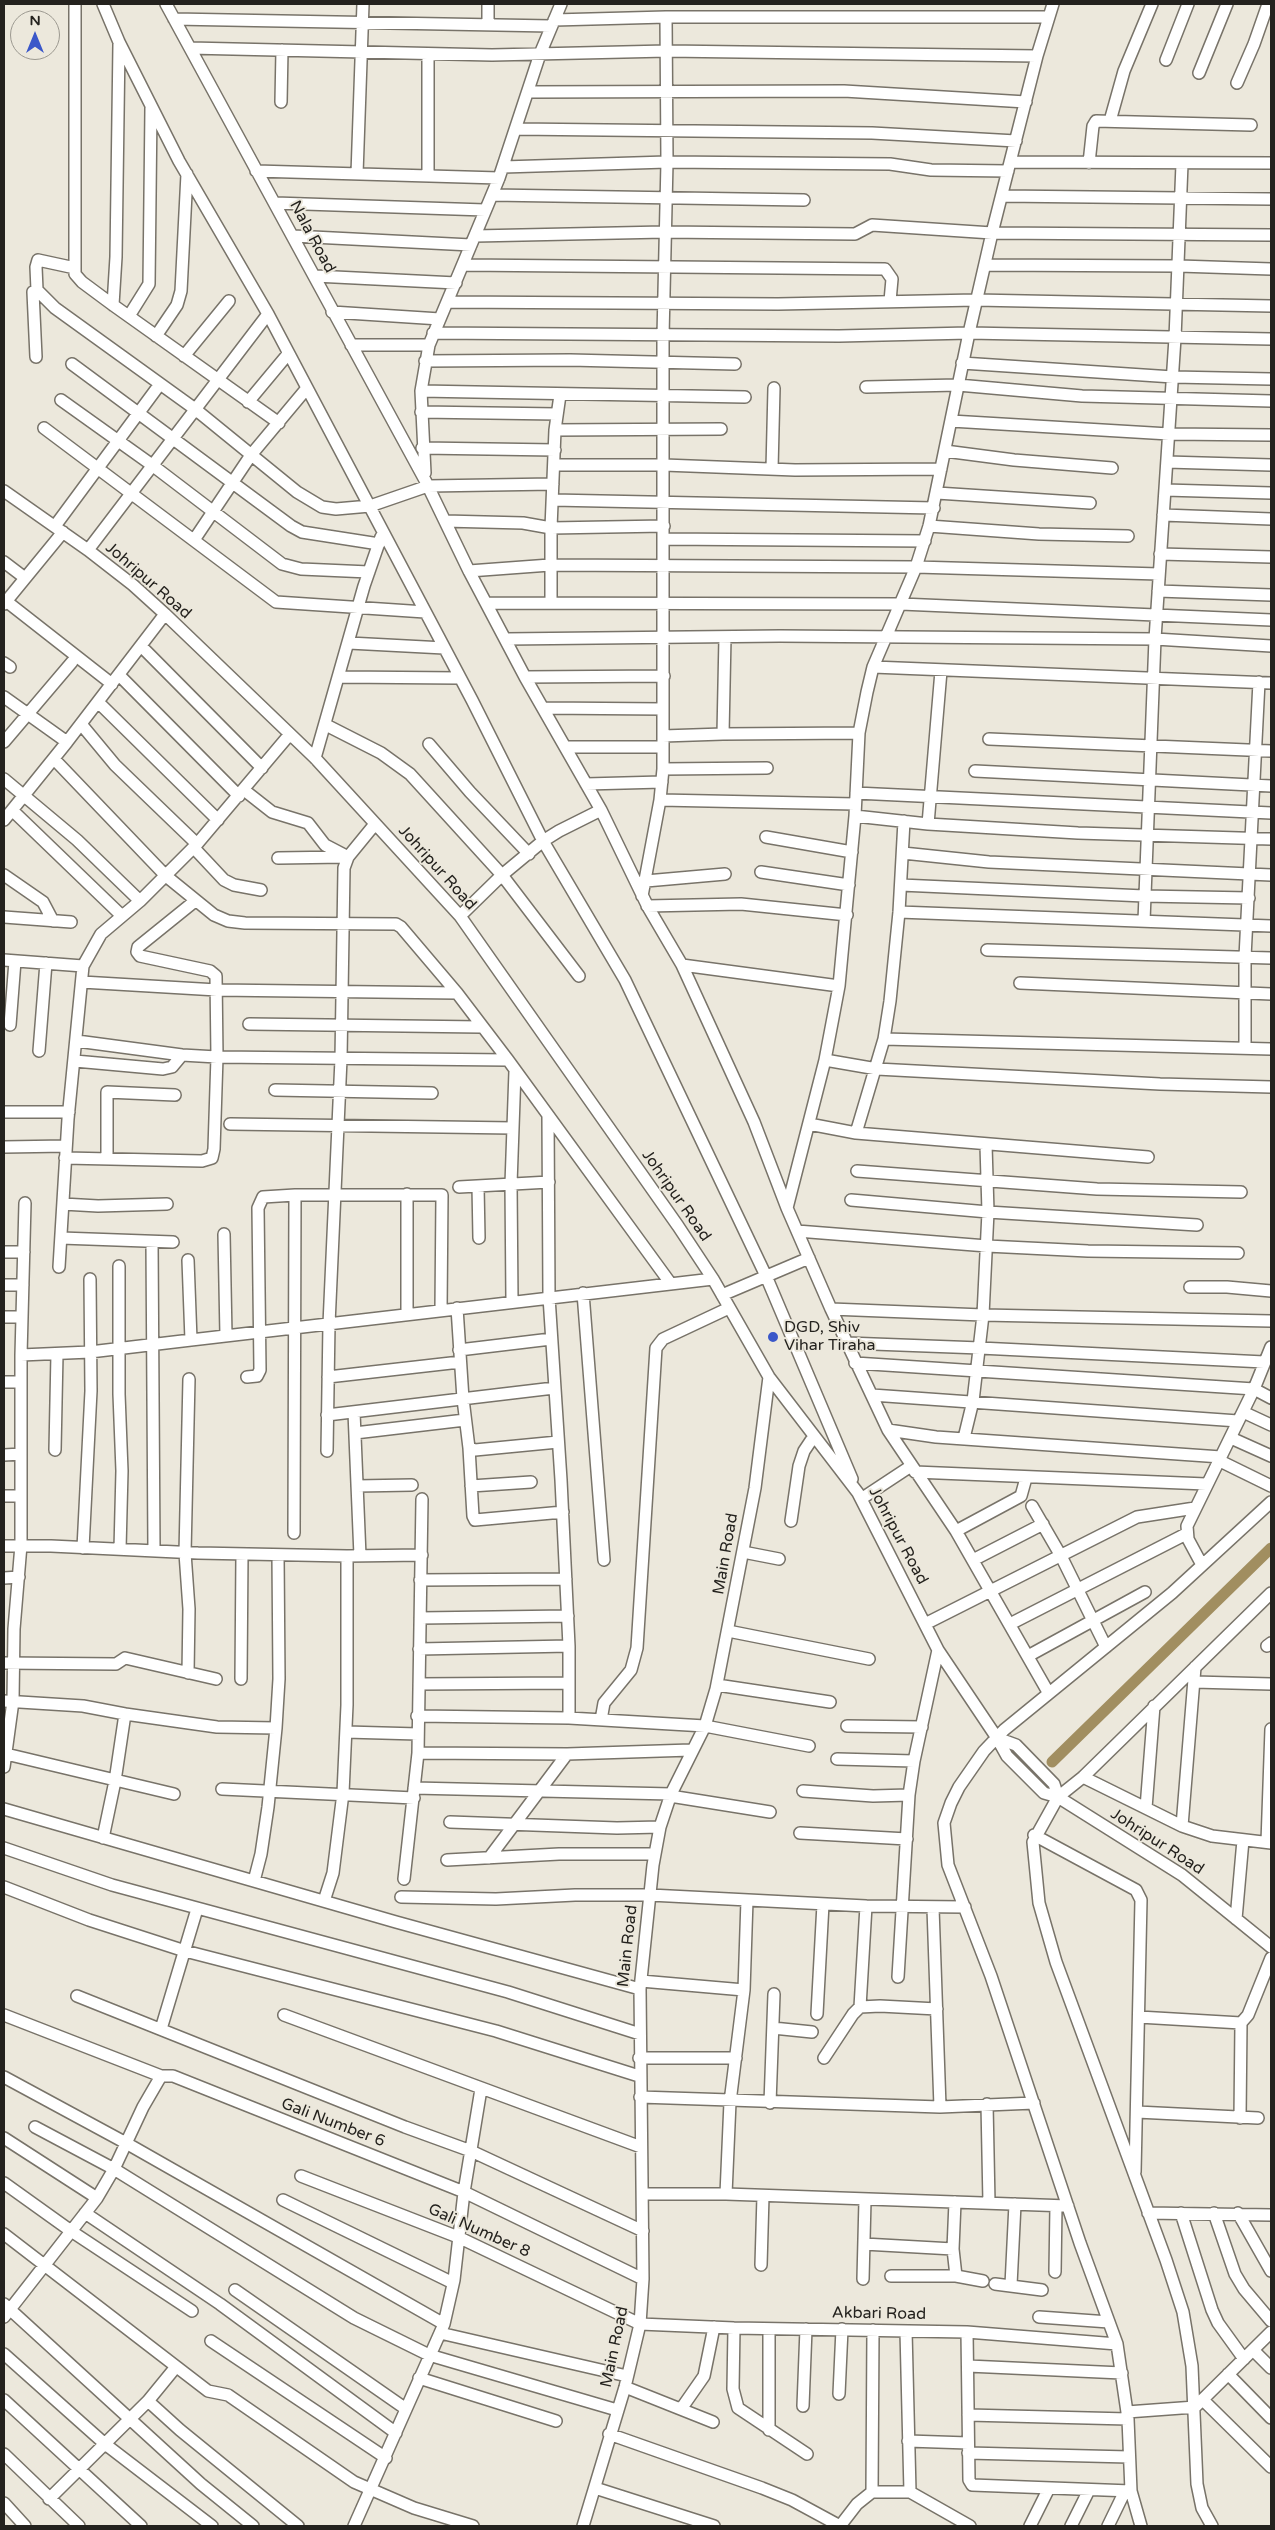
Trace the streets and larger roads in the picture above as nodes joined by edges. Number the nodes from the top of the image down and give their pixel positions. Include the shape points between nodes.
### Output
1 (75, 4) edge
2 (103, 4) edge
3 (166, 4) edge
4 (363, 4) edge
5 (488, 4) edge
6 (561, 4) edge
7 (1053, 4) edge
8 (1152, 4) edge
9 (1188, 4) edge
10 (1227, 4) edge
11 (1268, 4) edge
12 (666, 17) junction
13 (1047, 17) junction
14 (174, 18) junction
15 (362, 22) junction
16 (552, 23) junction
17 (488, 24) junction
18 (119, 42) junction
19 (190, 48) junction
20 (282, 50) junction
21 (667, 51) junction
22 (361, 52) junction
23 (428, 54) junction
24 (540, 54) junction
25 (1037, 56) junction
26 (1166, 60) dead end
27 (1199, 74) dead end
28 (1237, 84) dead end
29 (666, 91) junction
30 (529, 92) junction
31 (280, 102) dead end
32 (1026, 102) junction
33 (151, 106) junction
34 (1110, 121) junction
35 (1251, 125) dead end
36 (516, 129) junction
37 (666, 130) junction
38 (1016, 141) junction
39 (667, 162) junction
40 (1089, 163) junction
41 (1271, 163) edge
42 (1182, 164) junction
43 (503, 167) junction
44 (1009, 167) junction
45 (256, 171) junction
46 (187, 174) junction
47 (357, 174) junction
48 (428, 176) junction
49 (499, 178) junction
50 (492, 195) junction
51 (1002, 196) junction
52 (1181, 197) junction
53 (665, 198) junction
54 (1271, 199) edge
55 (804, 200) dead end
56 (275, 203) junction
57 (485, 210) junction
58 (664, 232) junction
59 (992, 233) junction
60 (1180, 234) junction
61 (1271, 235) edge
62 (293, 236) junction
63 (473, 241) junction
64 (464, 265) junction
65 (985, 265) junction
66 (1179, 266) junction
67 (664, 267) junction
68 (75, 268) junction
69 (1271, 269) edge
70 (315, 276) junction
71 (456, 283) junction
72 (37, 290) junction
73 (890, 300) junction
74 (976, 300) junction
75 (229, 301) dead end
76 (448, 302) junction
77 (664, 303) junction
78 (112, 305) junction
79 (1177, 305) junction
80 (1271, 306) edge
81 (332, 312) junction
82 (268, 314) junction
83 (129, 316) junction
84 (440, 319) junction
85 (433, 333) junction
86 (968, 333) junction
87 (156, 336) junction
88 (663, 336) junction
89 (1175, 338) junction
90 (1271, 339) edge
91 (352, 344) junction
92 (428, 345) junction
93 (288, 354) junction
94 (184, 356) junction
95 (36, 357) dead end
96 (424, 361) junction
97 (663, 361) junction
98 (962, 363) junction
99 (72, 364) dead end
100 (734, 364) dead end
101 (1173, 377) junction
102 (217, 379) junction
103 (1271, 379) edge
104 (160, 384) junction
105 (958, 385) junction
106 (866, 387) dead end
107 (307, 388) junction
108 (774, 388) dead end
109 (421, 391) junction
110 (560, 395) junction
111 (663, 396) junction
112 (745, 397) dead end
113 (1172, 399) junction
114 (61, 400) dead end
115 (1271, 401) edge
116 (248, 402) junction
117 (195, 409) junction
118 (140, 412) junction
119 (421, 412) junction
120 (557, 414) junction
121 (950, 421) junction
122 (279, 423) junction
123 (44, 428) dead end
124 (664, 429) junction
125 (721, 429) dead end
126 (555, 430) junction
127 (1169, 434) junction
128 (1271, 435) edge
129 (173, 438) junction
130 (118, 441) junction
131 (422, 448) junction
132 (555, 450) junction
133 (945, 451) junction
134 (251, 455) junction
135 (1167, 462) junction
136 (152, 465) junction
137 (554, 465) junction
138 (664, 465) junction
139 (1271, 465) edge
140 (99, 468) junction
141 (1112, 468) dead end
142 (772, 469) junction
143 (941, 469) junction
144 (232, 482) junction
145 (553, 484) junction
146 (424, 485) junction
147 (1165, 490) junction
148 (4, 491) edge
149 (131, 492) junction
150 (1271, 493) edge
151 (937, 494) junction
152 (553, 500) junction
153 (664, 502) junction
154 (1090, 503) dead end
155 (370, 506) junction
156 (934, 508) junction
157 (213, 512) junction
158 (1163, 515) junction
159 (1271, 519) edge
160 (445, 521) junction
161 (664, 526) junction
162 (929, 526) junction
163 (551, 528) junction
164 (59, 529) junction
165 (382, 530) junction
166 (1128, 536) dead end
167 (664, 539) junction
168 (194, 540) junction
169 (925, 541) junction
170 (379, 544) junction
171 (88, 550) junction
172 (1160, 554) junction
173 (1271, 557) edge
174 (4, 562) edge
175 (550, 565) junction
176 (664, 567) junction
177 (916, 567) junction
178 (469, 571) junction
179 (369, 572) junction
180 (1160, 574) junction
181 (25, 578) junction
182 (1158, 591) junction
183 (1271, 595) edge
184 (5, 602) edge
185 (551, 602) junction
186 (486, 603) junction
187 (664, 603) junction
188 (901, 604) junction
189 (358, 608) junction
190 (425, 612) junction
191 (165, 614) junction
192 (1157, 614) junction
193 (1271, 620) edge
194 (725, 637) junction
195 (884, 638) junction
196 (506, 639) junction
197 (664, 639) junction
198 (1155, 639) junction
199 (349, 643) junction
200 (141, 646) junction
201 (1271, 646) edge
202 (444, 648) junction
203 (72, 662) dead end
204 (873, 668) junction
205 (941, 670) junction
206 (664, 676) junction
207 (339, 677) junction
208 (525, 677) junction
209 (460, 678) junction
210 (1154, 678) junction
211 (115, 679) junction
212 (1259, 682) junction
213 (1271, 683) edge
214 (4, 697) edge
215 (98, 702) junction
216 (544, 708) junction
217 (663, 709) junction
218 (26, 713) junction
219 (81, 724) junction
220 (326, 725) junction
221 (858, 733) junction
222 (290, 734) junction
223 (723, 734) junction
224 (989, 739) dead end
225 (663, 741) junction
226 (4, 742) edge
227 (67, 742) junction
228 (429, 744) dead end
229 (1152, 746) junction
230 (565, 747) junction
231 (1255, 751) junction
232 (1271, 752) edge
233 (315, 758) junction
234 (54, 759) junction
235 (262, 768) junction
236 (767, 768) dead end
237 (663, 769) junction
238 (974, 771) dead end
239 (4, 779) edge
240 (1150, 780) junction
241 (662, 782) junction
242 (586, 784) junction
243 (1252, 786) junction
244 (1271, 786) edge
245 (241, 793) junction
246 (25, 795) junction
247 (930, 797) junction
248 (856, 798) junction
249 (660, 800) junction
250 (1149, 807) junction
251 (12, 810) junction
252 (601, 810) junction
253 (1251, 812) junction
254 (1271, 813) edge
255 (855, 816) junction
256 (4, 820) edge
257 (218, 820) junction
258 (904, 822) junction
259 (375, 824) junction
260 (928, 824) junction
261 (1146, 836) junction
262 (766, 837) dead end
263 (1250, 838) junction
264 (1271, 839) edge
265 (544, 842) junction
266 (196, 846) junction
267 (852, 852) junction
268 (903, 853) junction
269 (529, 854) junction
270 (348, 857) junction
271 (278, 858) dead end
272 (1145, 869) junction
273 (761, 872) dead end
274 (725, 874) dead end
275 (1249, 874) junction
276 (4, 875) edge
277 (502, 875) junction
278 (1271, 875) edge
279 (166, 876) junction
280 (646, 881) junction
281 (849, 885) junction
282 (901, 885) junction
283 (262, 890) dead end
284 (1144, 896) junction
285 (1249, 898) junction
286 (140, 901) junction
287 (195, 901) junction
288 (644, 901) junction
289 (899, 912) junction
290 (122, 915) junction
291 (847, 915) junction
292 (460, 916) junction
293 (4, 917) edge
294 (53, 921) junction
295 (1144, 921) junction
296 (71, 922) dead end
297 (344, 925) junction
298 (1247, 925) junction
299 (1271, 926) edge
300 (987, 950) dead end
301 (1245, 957) junction
302 (1271, 958) edge
303 (9, 960) edge
304 (46, 963) junction
305 (682, 965) junction
306 (83, 966) junction
307 (579, 976) dead end
308 (82, 982) junction
309 (1020, 983) dead end
310 (839, 986) junction
311 (217, 990) junction
312 (342, 991) junction
313 (457, 993) junction
314 (1244, 993) junction
315 (1271, 994) edge
316 (249, 1024) dead end
317 (342, 1024) junction
318 (10, 1025) dead end
319 (481, 1027) junction
320 (884, 1039) junction
321 (77, 1041) junction
322 (1245, 1048) junction
323 (1271, 1049) edge
324 (39, 1051) dead end
325 (182, 1055) junction
326 (217, 1057) junction
327 (342, 1058) junction
328 (508, 1060) junction
329 (825, 1060) junction
330 (74, 1061) junction
331 (877, 1068) junction
332 (515, 1070) junction
333 (1271, 1088) edge
334 (275, 1090) dead end
335 (340, 1091) junction
336 (432, 1093) dead end
337 (175, 1095) dead end
338 (4, 1112) edge
339 (69, 1112) junction
340 (548, 1115) junction
341 (230, 1124) dead end
342 (338, 1124) junction
343 (809, 1124) junction
344 (513, 1128) junction
345 (856, 1134) junction
346 (986, 1145) junction
347 (4, 1147) edge
348 (66, 1152) junction
349 (1148, 1157) dead end
350 (107, 1159) junction
351 (857, 1171) dead end
352 (987, 1180) junction
353 (549, 1182) junction
354 (511, 1184) junction
355 (478, 1186) junction
356 (459, 1187) dead end
357 (1241, 1192) dead end
358 (334, 1194) junction
359 (407, 1194) junction
360 (295, 1195) junction
361 (851, 1200) dead end
362 (25, 1203) dead end
363 (63, 1204) junction
364 (167, 1204) dead end
365 (787, 1208) junction
366 (988, 1212) junction
367 (1197, 1225) dead end
368 (796, 1230) junction
369 (224, 1234) dead end
370 (61, 1238) junction
371 (479, 1238) dead end
372 (152, 1242) junction
373 (173, 1242) dead end
374 (987, 1246) junction
375 (4, 1252) edge
376 (24, 1252) junction
377 (1238, 1253) dead end
378 (809, 1258) junction
379 (188, 1260) dead end
380 (119, 1266) dead end
381 (59, 1267) dead end
382 (766, 1276) junction
383 (90, 1279) dead end
384 (713, 1279) junction
385 (671, 1284) junction
386 (4, 1285) edge
387 (23, 1285) junction
388 (1190, 1287) dead end
389 (1271, 1292) edge
390 (583, 1293) junction
391 (722, 1295) junction
392 (549, 1297) junction
393 (512, 1301) junction
394 (457, 1308) junction
395 (729, 1308) junction
396 (831, 1309) junction
397 (441, 1310) junction
398 (407, 1314) junction
399 (983, 1315) junction
400 (4, 1317) edge
401 (22, 1317) junction
402 (1271, 1321) edge
403 (329, 1324) junction
404 (294, 1328) junction
405 (261, 1332) junction
406 (226, 1336) junction
407 (551, 1339) junction
408 (191, 1340) junction
409 (154, 1344) junction
410 (847, 1344) junction
411 (120, 1347) junction
412 (1271, 1347) edge
413 (980, 1348) junction
414 (459, 1350) junction
415 (90, 1352) junction
416 (57, 1354) junction
417 (21, 1356) junction
418 (460, 1362) junction
419 (855, 1362) junction
420 (1264, 1362) junction
421 (976, 1371) junction
422 (768, 1377) junction
423 (247, 1378) dead end
424 (328, 1378) junction
425 (190, 1379) dead end
426 (4, 1382) edge
427 (21, 1382) junction
428 (554, 1388) junction
429 (1254, 1390) junction
430 (872, 1395) junction
431 (1271, 1398) edge
432 (462, 1399) junction
433 (973, 1401) junction
434 (354, 1412) junction
435 (327, 1415) junction
436 (1240, 1416) junction
437 (465, 1420) junction
438 (1271, 1426) edge
439 (888, 1430) junction
440 (355, 1433) junction
441 (814, 1436) junction
442 (964, 1438) junction
443 (1231, 1438) junction
444 (558, 1442) junction
445 (469, 1448) junction
446 (55, 1450) dead end
447 (327, 1451) dead end
448 (4, 1454) edge
449 (21, 1454) junction
450 (1271, 1456) edge
451 (1221, 1459) junction
452 (910, 1470) junction
453 (1026, 1478) junction
454 (531, 1482) dead end
455 (1206, 1484) junction
456 (412, 1485) dead end
457 (357, 1486) junction
458 (472, 1486) junction
459 (1271, 1486) edge
460 (4, 1496) edge
461 (21, 1496) junction
462 (859, 1496) junction
463 (422, 1499) dead end
464 (1271, 1502) edge
465 (1032, 1506) dead end
466 (1194, 1508) junction
467 (563, 1512) junction
468 (791, 1521) dead end
469 (1043, 1524) junction
470 (956, 1531) junction
471 (294, 1533) dead end
472 (1186, 1534) junction
473 (21, 1545) junction
474 (4, 1546) edge
475 (83, 1548) junction
476 (120, 1549) junction
477 (154, 1550) junction
478 (743, 1552) junction
479 (185, 1553) junction
480 (242, 1554) junction
481 (278, 1555) junction
482 (422, 1555) junction
483 (347, 1556) junction
484 (360, 1556) junction
485 (1061, 1556) junction
486 (779, 1559) dead end
487 (604, 1560) dead end
488 (973, 1560) junction
489 (1202, 1565) junction
490 (19, 1577) junction
491 (4, 1578) edge
492 (420, 1580) junction
493 (566, 1580) junction
494 (990, 1590) junction
495 (1078, 1590) junction
496 (1145, 1592) dead end
497 (1271, 1593) edge
498 (10, 1615) edge
499 (568, 1616) junction
500 (420, 1618) junction
501 (1094, 1622) junction
502 (925, 1624) junction
503 (1010, 1624) junction
504 (728, 1631) junction
505 (569, 1646) junction
506 (1106, 1648) junction
507 (419, 1649) junction
508 (938, 1650) junction
509 (1028, 1656) junction
510 (869, 1659) dead end
511 (8, 1662) edge
512 (1195, 1667) junction
513 (188, 1673) junction
514 (216, 1679) dead end
515 (242, 1679) dead end
516 (1194, 1682) junction
517 (569, 1683) junction
518 (419, 1684) junction
519 (1271, 1684) edge
520 (717, 1685) junction
521 (1048, 1692) junction
522 (8, 1701) edge
523 (830, 1702) dead end
524 (1154, 1706) junction
525 (125, 1714) junction
526 (417, 1716) junction
527 (569, 1718) junction
528 (601, 1720) junction
529 (705, 1726) junction
530 (847, 1726) dead end
531 (922, 1727) junction
532 (276, 1728) junction
533 (1271, 1729) edge
534 (346, 1732) junction
535 (6, 1733) edge
536 (418, 1734) junction
537 (997, 1738) junction
538 (809, 1746) dead end
539 (692, 1750) junction
540 (418, 1753) junction
541 (6, 1754) junction
542 (567, 1754) junction
543 (837, 1759) dead end
544 (914, 1761) junction
545 (4, 1767) edge
546 (1083, 1777) junction
547 (115, 1780) junction
548 (222, 1790) dead end
549 (270, 1790) junction
550 (540, 1791) junction
551 (803, 1791) dead end
552 (343, 1793) junction
553 (414, 1793) junction
554 (174, 1794) dead end
555 (671, 1795) junction
556 (909, 1795) junction
557 (1058, 1797) junction
558 (1146, 1808) junction
559 (4, 1809) edge
560 (770, 1812) dead end
561 (450, 1822) dead end
562 (514, 1824) junction
563 (1182, 1826) junction
564 (660, 1827) junction
565 (800, 1833) dead end
566 (1034, 1836) junction
567 (103, 1838) junction
568 (907, 1839) junction
569 (1243, 1840) junction
570 (1269, 1843) edge
571 (4, 1848) edge
572 (655, 1854) junction
573 (489, 1858) junction
574 (447, 1860) dead end
575 (404, 1879) dead end
576 (254, 1881) junction
577 (4, 1887) edge
578 (650, 1895) junction
579 (401, 1897) dead end
580 (747, 1900) junction
581 (324, 1901) junction
582 (823, 1904) junction
583 (866, 1906) junction
584 (902, 1907) junction
585 (965, 1907) junction
586 (933, 1908) junction
587 (197, 1909) junction
588 (1236, 1919) junction
589 (1271, 1947) edge
590 (185, 1951) junction
591 (1271, 1958) edge
592 (898, 1977) dead end
593 (640, 1985) junction
594 (744, 1990) junction
595 (774, 1994) dead end
596 (77, 1996) dead end
597 (860, 2008) junction
598 (937, 2009) junction
599 (817, 2014) dead end
600 (4, 2015) edge
601 (284, 2015) dead end
602 (1139, 2017) junction
603 (1241, 2023) junction
604 (772, 2028) junction
605 (161, 2029) junction
606 (812, 2032) dead end
607 (640, 2034) junction
608 (640, 2058) junction
609 (736, 2058) junction
610 (824, 2058) dead end
611 (161, 2076) junction
612 (640, 2076) junction
613 (4, 2077) edge
614 (481, 2089) junction
615 (640, 2097) junction
616 (730, 2102) junction
617 (770, 2103) junction
618 (1034, 2103) junction
619 (987, 2104) junction
620 (940, 2107) junction
621 (1137, 2112) junction
622 (1240, 2118) junction
623 (1258, 2118) dead end
624 (35, 2127) dead end
625 (4, 2138) edge
626 (126, 2143) junction
627 (641, 2147) junction
628 (471, 2151) junction
629 (114, 2169) junction
630 (301, 2176) dead end
631 (1135, 2177) junction
632 (4, 2183) edge
633 (464, 2192) junction
634 (643, 2194) junction
635 (726, 2194) junction
636 (763, 2196) junction
637 (97, 2198) junction
638 (283, 2200) dead end
639 (864, 2200) junction
640 (955, 2202) junction
641 (988, 2203) junction
642 (1015, 2204) junction
643 (1062, 2206) junction
644 (1148, 2212) junction
645 (1181, 2212) junction
646 (1214, 2212) junction
647 (1238, 2212) junction
648 (85, 2213) junction
649 (1271, 2215) edge
650 (644, 2231) junction
651 (71, 2232) junction
652 (4, 2234) edge
653 (458, 2237) junction
654 (864, 2244) junction
655 (954, 2248) junction
656 (46, 2264) junction
657 (761, 2266) dead end
658 (1271, 2271) edge
659 (1055, 2272) dead end
660 (892, 2276) dead end
661 (956, 2276) junction
662 (863, 2279) dead end
663 (454, 2280) junction
664 (644, 2280) junction
665 (984, 2281) dead end
666 (995, 2284) dead end
667 (1011, 2285) junction
668 (235, 2290) dead end
669 (1042, 2290) dead end
670 (6, 2310) edge
671 (192, 2311) dead end
672 (1039, 2317) dead end
673 (1271, 2321) edge
674 (1109, 2322) junction
675 (640, 2324) junction
676 (714, 2327) junction
677 (734, 2328) junction
678 (442, 2329) junction
679 (769, 2329) junction
680 (806, 2329) junction
681 (842, 2329) junction
682 (873, 2330) junction
683 (906, 2331) junction
684 (967, 2332) junction
685 (1271, 2332) edge
686 (211, 2340) dead end
687 (1116, 2344) junction
688 (1253, 2350) junction
689 (4, 2354) edge
690 (429, 2355) junction
691 (1244, 2359) junction
692 (968, 2366) junction
693 (176, 2368) junction
694 (1271, 2368) edge
695 (1122, 2373) junction
696 (1228, 2374) junction
697 (419, 2378) junction
698 (626, 2381) junction
699 (839, 2394) dead end
700 (4, 2400) edge
701 (148, 2401) junction
702 (1199, 2403) junction
703 (803, 2406) dead end
704 (406, 2409) junction
705 (681, 2409) junction
706 (617, 2410) junction
707 (968, 2415) junction
708 (1127, 2416) junction
709 (1271, 2418) edge
710 (130, 2419) junction
711 (556, 2421) dead end
712 (713, 2422) dead end
713 (769, 2430) junction
714 (396, 2433) junction
715 (609, 2434) junction
716 (908, 2441) junction
717 (105, 2444) junction
718 (968, 2448) junction
719 (4, 2454) edge
720 (807, 2454) dead end
721 (1129, 2457) junction
722 (386, 2458) junction
723 (1271, 2467) edge
724 (79, 2470) junction
725 (595, 2488) junction
726 (1049, 2488) junction
727 (372, 2489) junction
728 (1089, 2490) junction
729 (1128, 2491) junction
730 (872, 2492) junction
731 (910, 2492) junction
732 (49, 2499) junction
733 (4, 2504) edge
734 (25, 2526) edge
735 (79, 2526) edge
736 (141, 2526) edge
737 (212, 2526) edge
738 (253, 2526) edge
739 (298, 2526) edge
740 (354, 2526) edge
741 (474, 2526) edge
742 (583, 2526) edge
743 (714, 2526) edge
744 (840, 2526) edge
745 (970, 2526) edge
746 (1030, 2526) edge
747 (1071, 2526) edge
748 (1108, 2526) edge
749 (1141, 2526) edge
750 (1212, 2526) edge

1 - 68 street
2 - 18 street
3 - 14 street, Nala Road
4 - 15 street
5 - 17 street
6 - 16 street
7 - 13 street
8 - 34 street via 1124,71
9 - 26 street
10 - 27 street
11 - 28 street
12 - 13 street
12 - 16 street
12 - 21 street
13 - 25 street
14 - 15 street
14 - 19 street, Nala Road
15 - 17 street
15 - 22 street
16 - 17 street
16 - 24 street
18 - 33 street
18 - 78 street via 116,257
19 - 20 street
19 - 45 street, Nala Road
20 - 22 street
20 - 31 street
21 - 24 street
21 - 25 street
21 - 29 street
22 - 23 street
22 - 47 street
23 - 24 street
23 - 48 street
24 - 30 street
25 - 32 street
29 - 30 street
29 - 32 street via 844,91
29 - 37 street
30 - 36 street
32 - 38 street
33 - 46 street
33 - 83 street via 149,284
34 - 35 street
34 - 40 street via 1094,123
36 - 37 street
36 - 43 street
37 - 38 street via 872,133
37 - 39 street
38 - 44 street
39 - 43 street
39 - 44 street via 890,164 931,170
39 - 53 street
40 - 42 street
40 - 44 street
41 - 42 street
42 - 52 street
43 - 49 street
44 - 51 street
45 - 47 street
45 - 56 street, Nala Road
46 - 82 street
46 - 87 street via 181,291 177,306
47 - 48 street
48 - 49 street
49 - 50 street
50 - 53 street
50 - 57 street
51 - 52 street
51 - 59 street
52 - 54 street
52 - 60 street
53 - 55 street
53 - 58 street
56 - 57 street
56 - 62 street, Nala Road
57 - 63 street
58 - 59 street via 855,234 875,225
58 - 63 street
58 - 67 street
59 - 60 street
59 - 65 street
60 - 61 street
60 - 66 street
62 - 63 street
62 - 70 street, Nala Road
63 - 64 street
64 - 67 street
64 - 71 street
65 - 66 street
65 - 74 street
66 - 69 street
66 - 79 street
67 - 73 street via 885,269 892,279
67 - 77 street
68 - 72 street via 38,260
68 - 78 street via 75,274 82,282
70 - 71 street
70 - 81 street, Nala Road
71 - 76 street
72 - 95 street via 33,292
72 - 104 street via 55,308
73 - 74 street
73 - 77 street via 778,304
74 - 79 street
74 - 86 street
75 - 94 street
76 - 77 street
76 - 84 street
77 - 88 street
78 - 83 street
79 - 80 street
79 - 89 street
81 - 84 street
81 - 91 street, Nala Road
82 - 93 street
82 - 102 street
83 - 87 street
84 - 85 street
85 - 88 street
85 - 92 street
86 - 88 street
86 - 89 street
86 - 98 street
87 - 94 street
88 - 97 street
89 - 90 street
89 - 101 street
91 - 92 street
91 - 146 street, Nala Road
92 - 96 street
93 - 107 street
93 - 116 street
94 - 102 street
96 - 97 street
96 - 109 street
97 - 100 street
97 - 111 street
98 - 101 street
98 - 105 street
99 - 118 street
101 - 103 street
101 - 113 street
102 - 116 street
102 - 117 street
104 - 117 street
104 - 118 street
105 - 106 street
105 - 113 street via 1082,396
105 - 121 street
107 - 122 street
107 - 155 street
108 - 142 street
109 - 110 street
109 - 119 street
110 - 111 street
110 - 120 street
111 - 112 street
111 - 124 street
113 - 115 street
113 - 127 street
114 - 130 street
116 - 122 street
117 - 129 street
117 - 134 street
118 - 129 street
118 - 130 street
119 - 120 street
119 - 131 street
120 - 126 street
121 - 127 street
121 - 133 street
122 - 134 street
123 - 140 street
124 - 125 street
124 - 126 street
124 - 138 street
126 - 132 street
127 - 128 street
127 - 135 street
129 - 136 street
129 - 144 street
130 - 136 street
130 - 140 street
131 - 132 street
131 - 146 street
132 - 137 street
133 - 141 street
133 - 143 street
134 - 144 street
134 - 155 street via 297,492 322,507
135 - 139 street
135 - 147 street
136 - 149 street
136 - 157 street
137 - 138 street
137 - 145 street
138 - 142 street
138 - 153 street
140 - 149 street
140 - 164 street
142 - 143 street
143 - 151 street
144 - 157 street
144 - 170 street via 302,532
145 - 146 street
145 - 152 street
146 - 155 street
146 - 160 street, Nala Road
147 - 150 street
147 - 158 street
148 - 164 street, Johripur Road
149 - 168 street
149 - 171 street
151 - 154 street
151 - 156 street
152 - 153 street
152 - 163 street
153 - 156 street
153 - 161 street
155 - 165 street
156 - 162 street
157 - 168 street
157 - 179 street via 273,559 291,568
158 - 159 street
158 - 172 street
160 - 163 street via 523,523
160 - 178 street, Nala Road
161 - 163 street
161 - 167 street
162 - 166 street
162 - 169 street
163 - 175 street
164 - 171 street, Johripur Road
164 - 181 street
165 - 170 street
165 - 190 street
167 - 169 street
167 - 176 street
168 - 189 street via 276,602
169 - 177 street
170 - 179 street
171 - 191 street, Johripur Road
172 - 173 street
172 - 180 street
174 - 181 street
175 - 176 street
175 - 178 street
175 - 185 street
176 - 177 street
176 - 187 street
177 - 180 street
177 - 188 street
178 - 186 street, Nala Road
179 - 189 street
180 - 182 street
181 - 184 street
182 - 183 street
182 - 192 street
184 - 211 street
185 - 186 street
185 - 187 street
186 - 196 street, Nala Road
187 - 188 street
187 - 197 street
188 - 192 street
188 - 195 street
189 - 190 street
189 - 199 street
190 - 202 street
191 - 200 street
191 - 222 street, Johripur Road
192 - 193 street
192 - 198 street
194 - 195 street
194 - 197 street
194 - 223 street
195 - 198 street
195 - 204 street
196 - 197 street
196 - 208 street, Nala Road
197 - 206 street
198 - 201 street
198 - 210 street
199 - 202 street
199 - 207 street
200 - 211 street
200 - 235 street
202 - 209 street
203 - 218 street
204 - 205 street
204 - 221 street
205 - 210 street
205 - 247 street
206 - 208 street
206 - 217 street
207 - 209 street
207 - 220 street
208 - 216 street, Nala Road
209 - 265 street
210 - 212 street
210 - 229 street
211 - 215 street
211 - 245 street
212 - 213 street
212 - 231 street
214 - 218 street
215 - 219 street
215 - 257 street
216 - 217 street
216 - 230 street, Nala Road
217 - 225 street
218 - 226 street
218 - 227 street
219 - 227 street
219 - 266 street via 115,765
220 - 233 street
220 - 277 street via 400,765
221 - 223 street
221 - 248 street
222 - 233 street, Johripur Road
222 - 235 street
223 - 225 street
224 - 229 street
225 - 230 street
225 - 237 street
227 - 234 street
228 - 269 street
229 - 231 street
229 - 240 street
230 - 242 street, Nala Road
231 - 232 street
231 - 243 street
233 - 259 street, Johripur Road
234 - 246 street
234 - 279 street
235 - 245 street
236 - 237 street
237 - 241 street
238 - 240 street
239 - 246 street
240 - 243 street
240 - 250 street
241 - 242 street
241 - 249 street
242 - 252 street, Nala Road
243 - 244 street
243 - 253 street
245 - 257 street
245 - 270 street via 272,812 308,823 325,845
246 - 251 street
246 - 286 street
247 - 248 street
247 - 250 street
247 - 260 street
248 - 249 street
248 - 255 street
249 - 280 street
250 - 253 street
250 - 261 street
251 - 256 street
251 - 290 street
252 - 265 street
252 - 288 street, Nala Road
253 - 254 street
253 - 263 street
255 - 258 street
255 - 267 street
257 - 266 street
258 - 260 street
258 - 268 street
259 - 270 street
259 - 292 street, Johripur Road
260 - 261 street
261 - 263 street
261 - 272 street
262 - 267 street
263 - 264 street
263 - 275 street
265 - 269 street
265 - 382 street via 625,980
266 - 279 street
266 - 283 street via 224,880
267 - 281 street
268 - 272 street via 989,862
268 - 282 street
269 - 277 street
270 - 271 street
270 - 297 street via 344,876
272 - 275 street
272 - 284 street
273 - 281 street
274 - 280 street
275 - 278 street
275 - 285 street
276 - 294 street via 43,902
277 - 292 street
277 - 307 street
279 - 286 street
279 - 287 street
280 - 288 street
281 - 291 street
282 - 284 street
282 - 289 street
284 - 285 street
284 - 295 street
285 - 298 street
286 - 290 street
287 - 297 street via 214,915 245,924
287 - 311 street via 136,952 140,956 210,971 216,976
288 - 291 street via 741,904
288 - 305 street, Nala Road
289 - 295 street
289 - 320 street
290 - 306 street via 101,934
291 - 310 street
292 - 384 street, Johripur Road
293 - 294 street
294 - 296 street
295 - 298 street
297 - 312 street
297 - 313 street via 399,925
298 - 299 street
298 - 301 street
300 - 301 street
301 - 302 street
301 - 314 street
303 - 304 street
303 - 318 street
304 - 306 street
304 - 324 street
305 - 310 street
305 - 365 street, Nala Road via 754,1122
306 - 308 street
308 - 311 street
308 - 321 street
309 - 314 street
310 - 329 street
311 - 312 street
311 - 326 street
312 - 313 street
312 - 317 street
313 - 319 street
314 - 315 street
314 - 322 street
316 - 317 street
317 - 319 street
317 - 327 street
319 - 328 street
320 - 322 street
320 - 331 street
321 - 325 street
321 - 330 street
322 - 323 street
325 - 326 street
325 - 330 street via 172,1067 163,1069
326 - 327 street
326 - 350 street via 212,1158 202,1161
327 - 328 street
327 - 335 street
328 - 332 street
329 - 331 street
329 - 343 street
330 - 339 street
331 - 333 street
331 - 345 street
332 - 340 street
332 - 344 street
334 - 335 street
335 - 336 street
335 - 342 street
337 - 350 street via 107,1092
338 - 339 street
339 - 348 street
340 - 353 street
340 - 385 street
341 - 342 street
342 - 344 street
342 - 358 street
343 - 345 street
343 - 365 street
344 - 354 street
345 - 346 street
346 - 349 street
346 - 352 street
347 - 348 street
348 - 350 street
348 - 363 street
351 - 352 street
352 - 357 street via 1097,1189
352 - 366 street
353 - 354 street
353 - 392 street
354 - 355 street
354 - 393 street
355 - 356 street
355 - 371 street
358 - 359 street
358 - 360 street
358 - 403 street
359 - 397 street via 442,1196
359 - 398 street
360 - 404 street
360 - 405 street via 263,1197 259,1202
361 - 366 street
362 - 376 street
363 - 364 street
363 - 370 street
365 - 368 street, Nala Road
366 - 367 street
366 - 374 street
368 - 374 street
368 - 378 street, Nala Road
369 - 406 street
370 - 372 street
370 - 381 street
372 - 373 street
372 - 409 street
374 - 377 street
374 - 399 street
375 - 376 street
376 - 387 street
378 - 382 street
378 - 396 street, Nala Road
379 - 408 street
380 - 411 street
382 - 391 street
382 - 462 street
383 - 415 street
384 - 385 street
384 - 391 street, Johripur Road
385 - 390 street
386 - 387 street
387 - 401 street
388 - 389 street
390 - 392 street
390 - 487 street
391 - 395 street, Johripur Road
392 - 393 street
392 - 407 street
393 - 394 street
394 - 397 street
394 - 414 street
395 - 422 street, Johripur Road
395 - 528 street via 663,1339 656,1348 637,1648 631,1670 604,1703
396 - 399 street
396 - 410 street, Nala Road
397 - 398 street
398 - 403 street
399 - 402 street
399 - 413 street
400 - 401 street
401 - 417 street
403 - 404 street
403 - 424 street
404 - 405 street
404 - 471 street
405 - 406 street
405 - 423 street via 259,1374
406 - 408 street
407 - 414 street
407 - 428 street
408 - 409 street
409 - 411 street
409 - 477 street
410 - 413 street
410 - 419 street, Nala Road
411 - 415 street
411 - 476 street
412 - 420 street
413 - 420 street
413 - 421 street
414 - 418 street
415 - 416 street
415 - 475 street
416 - 417 street
416 - 446 street
417 - 427 street
418 - 424 street
418 - 432 street
419 - 421 street
419 - 430 street, Nala Road
420 - 429 street
421 - 429 street
421 - 433 street
422 - 441 street, Johripur Road
422 - 478 street, Main Road
424 - 435 street
425 - 479 street
426 - 427 street
427 - 449 street
428 - 432 street
428 - 444 street
429 - 431 street
429 - 436 street
430 - 433 street
430 - 439 street, Nala Road
432 - 434 street
432 - 437 street
433 - 436 street
433 - 442 street
434 - 435 street
434 - 440 street
435 - 447 street
436 - 438 street
436 - 443 street
437 - 440 street
437 - 445 street
439 - 442 street
439 - 452 street, Nala Road
440 - 457 street
441 - 462 street, Johripur Road
441 - 468 street via 799,1466
442 - 451 street
443 - 450 street
443 - 451 street
444 - 445 street
444 - 467 street
445 - 458 street
448 - 449 street
449 - 461 street
451 - 455 street
451 - 459 street
452 - 453 street
452 - 462 street
452 - 470 street, Nala Road
453 - 455 street
453 - 470 street via 1021,1496
454 - 458 street
455 - 466 street
456 - 457 street
457 - 484 street
458 - 467 street via 475,1520
460 - 461 street
461 - 473 street
462 - 502 street, Johripur Road
463 - 482 street
464 - 489 street
465 - 469 street
466 - 472 street
466 - 485 street via 1137,1517
467 - 493 street
469 - 485 street
469 - 488 street
470 - 488 street, Nala Road
472 - 489 street
472 - 495 street
473 - 474 street
473 - 475 street
473 - 490 street
475 - 476 street
476 - 477 street
477 - 479 street
478 - 486 street
478 - 504 street, Main Road
479 - 480 street
479 - 513 street via 189,1595
480 - 481 street
480 - 515 street
481 - 483 street
481 - 532 street
482 - 484 street
482 - 492 street
483 - 484 street
483 - 534 street
485 - 494 street
485 - 495 street
488 - 494 street, Nala Road
489 - 506 street
490 - 491 street
490 - 498 street
492 - 493 street
492 - 500 street
493 - 499 street
494 - 502 street
494 - 503 street, Nala Road
495 - 501 street
495 - 503 street
496 - 501 street
497 - 512 street
498 - 511 street
499 - 500 street
499 - 505 street
500 - 507 street
501 - 506 street
501 - 509 street
502 - 508 street, Johripur Road
503 - 509 street, Nala Road
504 - 510 street
504 - 520 street, Main Road
505 - 507 street
505 - 517 street
506 - 521 street
507 - 518 street
508 - 531 street
508 - 537 street, Johripur Road
509 - 521 street, Nala Road
511 - 513 street via 116,1664 125,1658
511 - 522 street
512 - 516 street
512 - 524 street
513 - 514 street
516 - 519 street
516 - 563 street
517 - 518 street
517 - 527 street
518 - 526 street
520 - 523 street
520 - 529 street, Main Road
521 - 537 street
522 - 525 street via 83,1706
522 - 535 street
524 - 546 street
524 - 558 street
525 - 532 street via 217,1727
525 - 547 street
526 - 527 street
526 - 536 street
527 - 528 street
528 - 529 street
529 - 538 street
529 - 539 street, Main Road
530 - 531 street
531 - 544 street
532 - 549 street
533 - 570 street
534 - 536 street
534 - 552 street
535 - 541 street
536 - 540 street
537 - 557 street, Johripur Road via 1007,1756 1044,1792
537 - 557 street via 1016,1745 1054,1784
537 - 585 street via 984,1751 960,1787 944,1823 948,1865
539 - 542 street
539 - 555 street, Main Road
540 - 542 street
540 - 553 street
541 - 545 street
541 - 547 street
542 - 550 street
543 - 544 street
544 - 556 street
546 - 557 street
546 - 558 street
547 - 554 street
547 - 567 street
548 - 549 street
549 - 552 street
549 - 576 street
550 - 553 street
550 - 555 street
550 - 562 street
551 - 556 street
552 - 553 street
552 - 581 street via 333,1873
553 - 575 street
555 - 560 street
555 - 564 street, Main Road
556 - 568 street
557 - 566 street
557 - 588 street, Johripur Road via 1182,1874
558 - 563 street
559 - 567 street
561 - 562 street
562 - 564 street
562 - 573 street
563 - 569 street via 1212,1836
564 - 572 street, Main Road
565 - 568 street
566 - 602 street via 1139,1894 1142,1906
566 - 631 street via 1036,1882 1044,1925
567 - 576 street
568 - 584 street
569 - 570 street
569 - 588 street
571 - 587 street
572 - 573 street
572 - 578 street, Main Road
573 - 574 street
576 - 581 street
577 - 590 street via 89,1920
578 - 579 street via 496,1899
578 - 580 street
578 - 593 street, Main Road
580 - 582 street
580 - 594 street
581 - 593 street
582 - 583 street
582 - 599 street
583 - 584 street
583 - 597 street
584 - 586 street
584 - 592 street
585 - 586 street
585 - 618 street
586 - 598 street
587 - 590 street
587 - 607 street via 508,1992
588 - 589 street, Johripur Road
590 - 605 street
590 - 612 street via 496,2031
591 - 603 street via 1248,2015
593 - 594 street
593 - 607 street, Main Road
594 - 609 street
595 - 604 street
596 - 605 street
597 - 598 street
597 - 610 street
598 - 620 street
600 - 611 street, Gali Number 6
601 - 614 street
602 - 603 street
602 - 621 street
603 - 622 street
604 - 606 street
604 - 617 street
605 - 628 street
607 - 608 street, Main Road
608 - 609 street
608 - 612 street, Main Road
609 - 616 street
611 - 626 street
611 - 633 street, Gali Number 6 via 173,2076
612 - 615 street, Main Road
613 - 626 street
614 - 627 street
614 - 628 street
615 - 616 street
615 - 627 street, Main Road
616 - 617 street
616 - 635 street
617 - 620 street
618 - 619 street
618 - 643 street
619 - 620 street
619 - 641 street
621 - 622 street
621 - 631 street
622 - 623 street
624 - 629 street
625 - 637 street
626 - 629 street
626 - 678 street
627 - 634 street, Main Road
628 - 633 street
628 - 650 street
629 - 637 street
629 - 690 street via 354,2318
630 - 653 street, Gali Number 8
631 - 644 street
632 - 651 street
633 - 653 street
633 - 664 street, Gali Number 6
634 - 635 street
634 - 650 street, Main Road
635 - 636 street
636 - 639 street
636 - 657 street
637 - 648 street
638 - 663 street via 449,2281
639 - 640 street
639 - 654 street
640 - 641 street
640 - 655 street
641 - 642 street
642 - 643 street
642 - 667 street
643 - 659 street
643 - 674 street
644 - 645 street
644 - 702 street via 1184,2312
645 - 646 street
645 - 691 street via 1212,2310
646 - 647 street
646 - 673 street via 1235,2274
647 - 649 street
647 - 658 street
648 - 651 street
648 - 714 street via 220,2304
650 - 664 street, Main Road
651 - 656 street
651 - 671 street
652 - 656 street
653 - 663 street
653 - 675 street, Gali Number 8
654 - 655 street
654 - 662 street
655 - 661 street
656 - 670 street
656 - 693 street
660 - 661 street
661 - 665 street
663 - 678 street
664 - 675 street, Main Road
666 - 667 street
667 - 669 street
668 - 704 street
670 - 710 street
672 - 674 street
674 - 687 street
675 - 676 street, Akbari Road
675 - 698 street, Main Road
676 - 677 street, Akbari Road
676 - 705 street via 704,2376
677 - 679 street, Akbari Road
677 - 713 street via 734,2400 738,2408
678 - 690 street
678 - 698 street
679 - 680 street, Akbari Road
679 - 713 street
680 - 681 street, Akbari Road
680 - 703 street
681 - 682 street, Akbari Road
681 - 699 street
682 - 683 street, Akbari Road
682 - 730 street
683 - 684 street, Akbari Road
683 - 716 street
684 - 687 street, Akbari Road
684 - 692 street
685 - 688 street
686 - 722 street
687 - 695 street
688 - 691 street
688 - 694 street
689 - 717 street
690 - 697 street
690 - 706 street
691 - 696 street
692 - 695 street
692 - 707 street
693 - 701 street
693 - 727 street via 208,2391 228,2395 354,2482
695 - 708 street
696 - 702 street
696 - 709 street
697 - 704 street
697 - 711 street
698 - 705 street
698 - 706 street, Main Road
700 - 724 street
701 - 710 street
701 - 739 street
702 - 708 street
702 - 723 street
702 - 750 street via 1197,2484 1202,2508
704 - 714 street
705 - 712 street
706 - 715 street, Main Road
707 - 708 street
707 - 718 street
708 - 721 street
710 - 717 street
710 - 738 street
713 - 720 street
714 - 722 street
715 - 725 street, Main Road
715 - 744 street via 762,2488
716 - 718 street
716 - 731 street
717 - 724 street
717 - 737 street
718 - 721 street
718 - 726 street via 972,2485
719 - 732 street
721 - 729 street
722 - 727 street
724 - 732 street
724 - 736 street
725 - 742 street, Main Road
725 - 743 street
726 - 728 street
726 - 746 street
727 - 740 street
727 - 741 street via 414,2508
728 - 729 street
728 - 747 street
729 - 748 street
729 - 749 street
730 - 731 street
730 - 744 street via 863,2497
731 - 745 street
732 - 735 street
733 - 734 street

